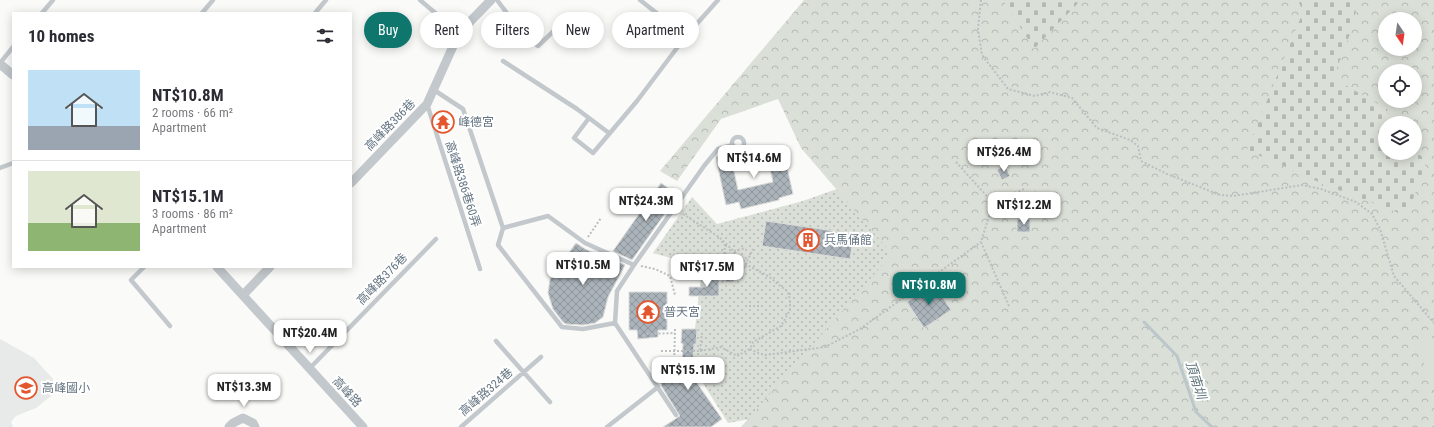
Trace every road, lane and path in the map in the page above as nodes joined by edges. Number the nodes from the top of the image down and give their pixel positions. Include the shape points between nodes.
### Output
1 (53, 0) edge
2 (213, 0) edge
3 (326, 0) edge
4 (420, 0) edge
5 (491, 0) edge
6 (497, 0) edge
7 (640, 0) edge
8 (718, 0) edge
9 (981, 0) edge
10 (43, 12) edge
11 (203, 12) edge
12 (316, 12) edge
13 (434, 12) edge
14 (655, 12) edge
15 (473, 19) edge
16 (699, 21) edge
17 (552, 33) edge
18 (452, 48) edge
19 (677, 48) edge
20 (12, 49) edge
21 (503, 61) dead end
22 (0, 63) edge
23 (12, 74) edge
24 (434, 90) junction
25 (427, 104) junction
26 (589, 118) junction
27 (609, 133) junction
28 (744, 141) junction
29 (733, 145) junction
30 (748, 155) dead end
31 (956, 162) dead end
32 (12, 164) edge
33 (0, 168) edge
34 (352, 182) edge
35 (1024, 189) dead end
36 (992, 202) junction
37 (683, 214) dead end
38 (601, 218) dead end
39 (503, 228) junction
40 (436, 239) dead end
41 (725, 242) junction
42 (981, 242) junction
43 (585, 243) junction
44 (746, 248) dead end
45 (753, 249) dead end
46 (734, 251) junction
47 (746, 263) junction
48 (634, 265) junction
49 (143, 268) edge
50 (218, 268) edge
51 (269, 268) edge
52 (480, 269) dead end
53 (742, 272) dead end
54 (723, 282) dead end
55 (243, 295) junction
56 (675, 295) dead end
57 (745, 306) dead end
58 (759, 306) dead end
59 (1009, 306) dead end
60 (615, 323) junction
61 (1434, 323) edge
62 (170, 326) dead end
63 (675, 329) dead end
64 (675, 333) junction
65 (702, 333) dead end
66 (647, 334) junction
67 (643, 336) dead end
68 (652, 337) dead end
69 (496, 341) dead end
70 (750, 349) junction
71 (661, 351) dead end
72 (700, 351) junction
73 (674, 352) junction
74 (541, 357) dead end
75 (309, 368) junction
76 (524, 372) junction
77 (677, 375) junction
78 (671, 376) dead end
79 (681, 382) dead end
80 (658, 387) junction
81 (550, 402) dead end
82 (676, 415) dead end
83 (229, 427) edge
84 (255, 427) edge
85 (363, 427) edge
86 (461, 427) edge
87 (607, 427) edge

1 - 10 lane
2 - 11 lane
3 - 12 lane
4 - 13 lane
5 - 15 street, 高峰路386巷
6 - 17 lane via 524,36 538,46
7 - 14 lane
8 - 16 lane
9 - 61 path via 978,29 982,55 1008,89 1035,96 1050,92 1072,98 1097,128 1130,140 1138,146 1141,161 1220,195 1233,196 1302,185 1356,202 1372,214 1380,229 1394,276
18 - 24 street, 高峰路386巷
19 - 27 lane
20 - 22 lane
21 - 26 lane
22 - 23 street
24 - 25 street, 高峰路386巷
24 - 39 lane via 463,109
25 - 34 street, 高峰路386巷
25 - 52 lane, 高峰路386巷60弄
26 - 27 lane
26 - 27 lane via 574,138 593,153
28 - 29 lane via 740,149
28 - 29 lane via 738,137 734,139
28 - 30 path
29 - 48 lane via 718,149
31 - 36 path
32 - 33 lane
35 - 36 path
36 - 42 path
37 - 41 path
38 - 43 path
39 - 43 lane via 548,216
39 - 60 lane via 498,245 562,327 583,329
40 - 75 lane, 高峰路376巷
41 - 46 path
41 - 54 path
42 - 59 path
42 - 70 path via 860,329 825,347 765,355
43 - 48 lane
44 - 46 path
45 - 47 path
46 - 47 path
47 - 53 path
47 - 70 path via 788,292 790,300 790,310 781,326 753,342
48 - 56 path via 655,269 670,276
48 - 60 lane via 617,291
49 - 62 lane via 132,280
50 - 55 street, 高峰路
51 - 55 street
55 - 75 street, 高峰路
57 - 58 path
60 - 80 lane
63 - 64 path
64 - 66 path
64 - 73 path
65 - 72 path
66 - 67 path
66 - 68 path
69 - 76 lane, 高峰路324巷
70 - 72 path via 737,356 721,347
71 - 73 path
72 - 73 path
73 - 77 path via 674,368
74 - 76 lane, 高峰路324巷
75 - 85 street, 高峰路
76 - 81 lane, 高峰路324巷
76 - 86 lane, 高峰路324巷
77 - 78 path
77 - 79 path
80 - 82 lane
80 - 87 lane
83 - 84 street via 243,418

